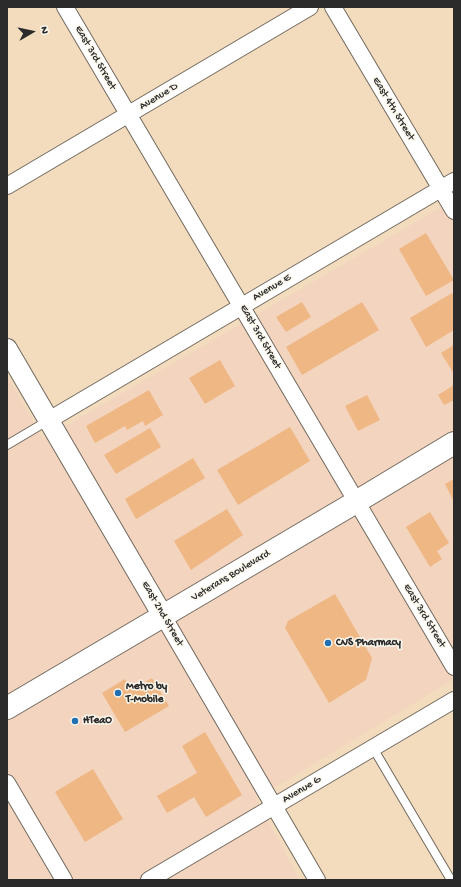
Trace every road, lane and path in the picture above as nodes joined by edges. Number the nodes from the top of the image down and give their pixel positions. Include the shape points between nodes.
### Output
1 (65, 7) edge
2 (310, 7) edge
3 (333, 7) edge
4 (128, 114) junction
5 (447, 185) edge
6 (7, 186) edge
7 (454, 211) edge
8 (242, 306) junction
9 (7, 349) edge
10 (49, 420) junction
11 (454, 443) edge
12 (7, 445) edge
13 (356, 502) junction
14 (163, 616) junction
15 (454, 667) edge
16 (454, 700) edge
17 (7, 708) edge
18 (373, 748) junction
19 (7, 783) edge
20 (274, 806) junction
21 (64, 880) edge
22 (149, 880) edge
23 (317, 880) edge
24 (451, 880) edge

1 - 4 street, East 3rd Street
2 - 4 street, Avenue D
3 - 5 street, East 4th Street
4 - 6 street, Avenue D
4 - 8 street, East 3rd Street
5 - 7 street, East 4th Street
5 - 8 street, Avenue E
8 - 10 street, Avenue E
8 - 13 street, East 3rd Street
9 - 10 street, East 2nd Street
10 - 12 lane
10 - 14 street, East 2nd Street
11 - 13 main road, Veterans Boulevard
13 - 14 main road, Veterans Boulevard
13 - 15 street, East 3rd Street
14 - 17 main road, Veterans Boulevard
14 - 20 street, East 2nd Street
16 - 18 street, Avenue G
18 - 20 street, Avenue G
18 - 24 lane
19 - 21 street
20 - 22 street, Avenue G
20 - 23 street, East 2nd Street

